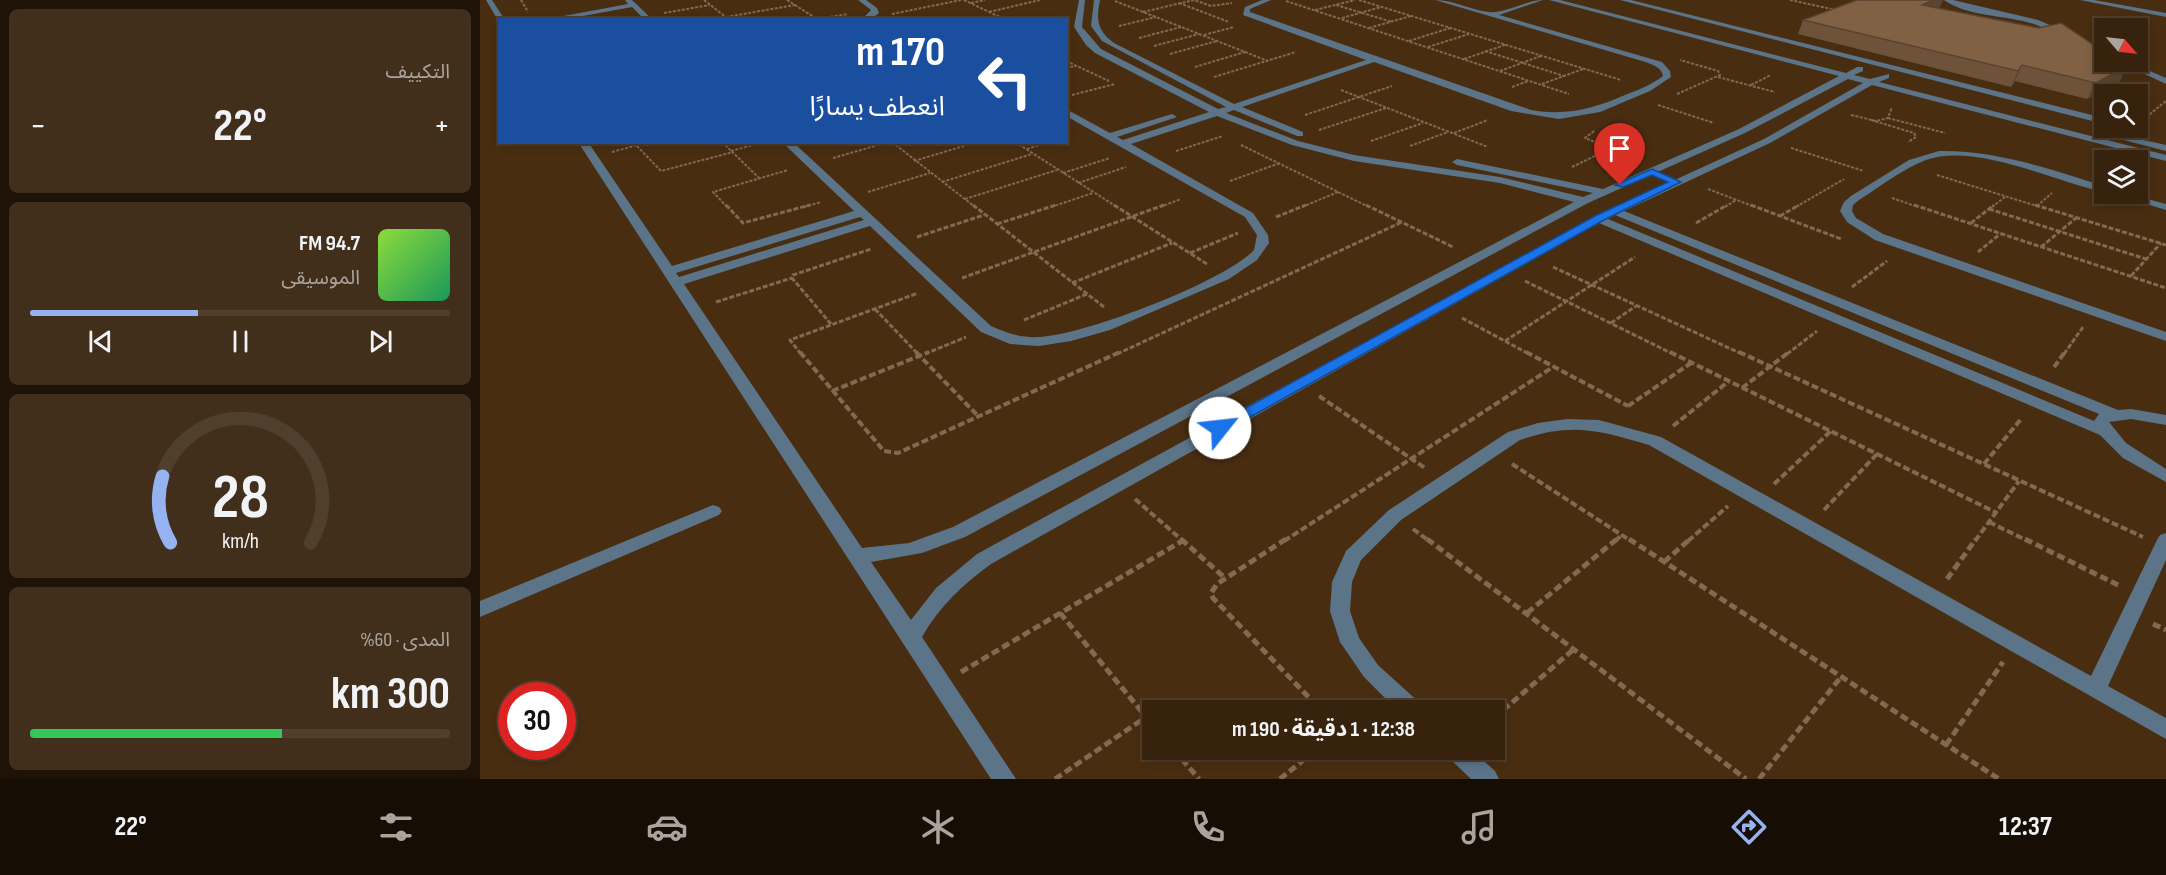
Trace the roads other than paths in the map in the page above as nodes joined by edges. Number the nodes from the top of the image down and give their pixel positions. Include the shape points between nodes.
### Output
1 (489, 0) edge
2 (861, 0) edge
3 (1082, 0) edge
4 (1097, 0) edge
5 (1268, 0) edge
6 (1438, 0) edge
7 (1540, 0) edge
8 (1552, 0) edge
9 (1947, 0) edge
10 (2083, 0) edge
11 (2121, 0) edge
12 (1620, 3) edge
13 (633, 4) edge
14 (2166, 8) edge
15 (1492, 15) junction
16 (2166, 15) edge
17 (501, 18) edge
18 (556, 18) edge
19 (576, 18) edge
20 (648, 18) edge
21 (867, 18) edge
22 (1078, 19) junction
23 (1068, 20) edge
24 (2070, 35) edge
25 (1373, 60) junction
26 (1860, 69) junction
27 (2146, 72) edge
28 (1845, 75) junction
29 (1886, 76) junction
30 (2166, 81) edge
31 (1870, 82) junction
32 (1251, 99) junction
33 (1222, 101) junction
34 (1205, 106) junction
35 (1234, 107) junction
36 (1218, 112) junction
37 (1068, 113) edge
38 (2054, 119) dead end
39 (2094, 119) edge
40 (2148, 133) edge
41 (1109, 136) junction
42 (2166, 137) edge
43 (2129, 138) edge
44 (789, 144) edge
45 (1122, 144) junction
46 (2166, 148) edge
47 (588, 149) edge
48 (1430, 158) dead end
49 (2166, 158) edge
50 (1445, 160) dead end
51 (1652, 172) junction
52 (1676, 182) junction
53 (2094, 186) edge
54 (1604, 192) junction
55 (1584, 201) junction
56 (2148, 202) edge
57 (2166, 207) edge
58 (1614, 211) junction
59 (865, 218) junction
60 (1598, 219) junction
61 (1511, 240) junction
62 (1533, 254) junction
63 (672, 276) junction
64 (2166, 337) edge
65 (2116, 415) junction
66 (2166, 420) edge
67 (2105, 431) junction
68 (2166, 476) edge
69 (713, 511) dead end
70 (2165, 543) edge
71 (857, 555) junction
72 (480, 609) edge
73 (911, 637) junction
74 (2096, 689) junction
75 (1402, 700) edge
76 (2166, 729) edge
77 (1467, 760) edge
78 (1004, 779) edge
79 (1487, 779) edge

1 - 17 street
2 - 21 street via 875,9
3 - 22 street
4 - 33 street via 1093,20 1096,32 1112,45
5 - 25 street via 1247,8 1246,13
6 - 15 street
7 - 15 street
8 - 28 street
9 - 24 street
10 - 16 street
11 - 14 street
12 - 26 street
12 - 39 street
13 - 18 street
13 - 19 street
13 - 20 street
15 - 25 street via 1659,64 1667,77 1607,107 1579,116 1559,117 1514,109
22 - 23 street
22 - 34 street via 1082,35 1098,51
25 - 32 street
26 - 28 street
26 - 29 street
27 - 30 street
28 - 31 street
28 - 51 street via 1742,131
29 - 31 street
29 - 38 street
31 - 49 street
31 - 52 street via 1767,141
32 - 33 street
32 - 35 street
33 - 34 street
33 - 35 street
34 - 36 street
34 - 41 street
35 - 36 street
35 - 48 street via 1303,135 1353,148
36 - 45 street
36 - 55 street via 1269,135 1323,151 1500,180
37 - 41 street
40 - 42 street
41 - 45 street
43 - 46 street
44 - 59 street
45 - 59 street via 1250,215 1264,234 1256,255 1225,276 1121,320 1069,338 1013,340 989,331
47 - 63 street
50 - 54 street
51 - 52 street
51 - 54 street
52 - 58 street
53 - 64 street via 2019,165 1975,156 1937,154 1923,157 1887,178 1848,204 1846,211 1851,220 1879,237
54 - 55 street
55 - 61 street
56 - 57 street
58 - 60 street
58 - 65 street
59 - 63 street
60 - 62 street
60 - 67 street
61 - 62 street
61 - 71 street via 959,532 908,551
62 - 73 street via 984,559 941,593
63 - 71 street
65 - 66 street
65 - 67 street via 2106,416 2101,422
67 - 68 street via 2130,455
69 - 72 street
70 - 74 street
71 - 73 street
73 - 78 street
74 - 75 street via 1655,441 1599,425 1567,424 1514,436 1491,450 1395,515 1353,555 1342,582 1340,611 1350,642
74 - 76 street
77 - 79 street

